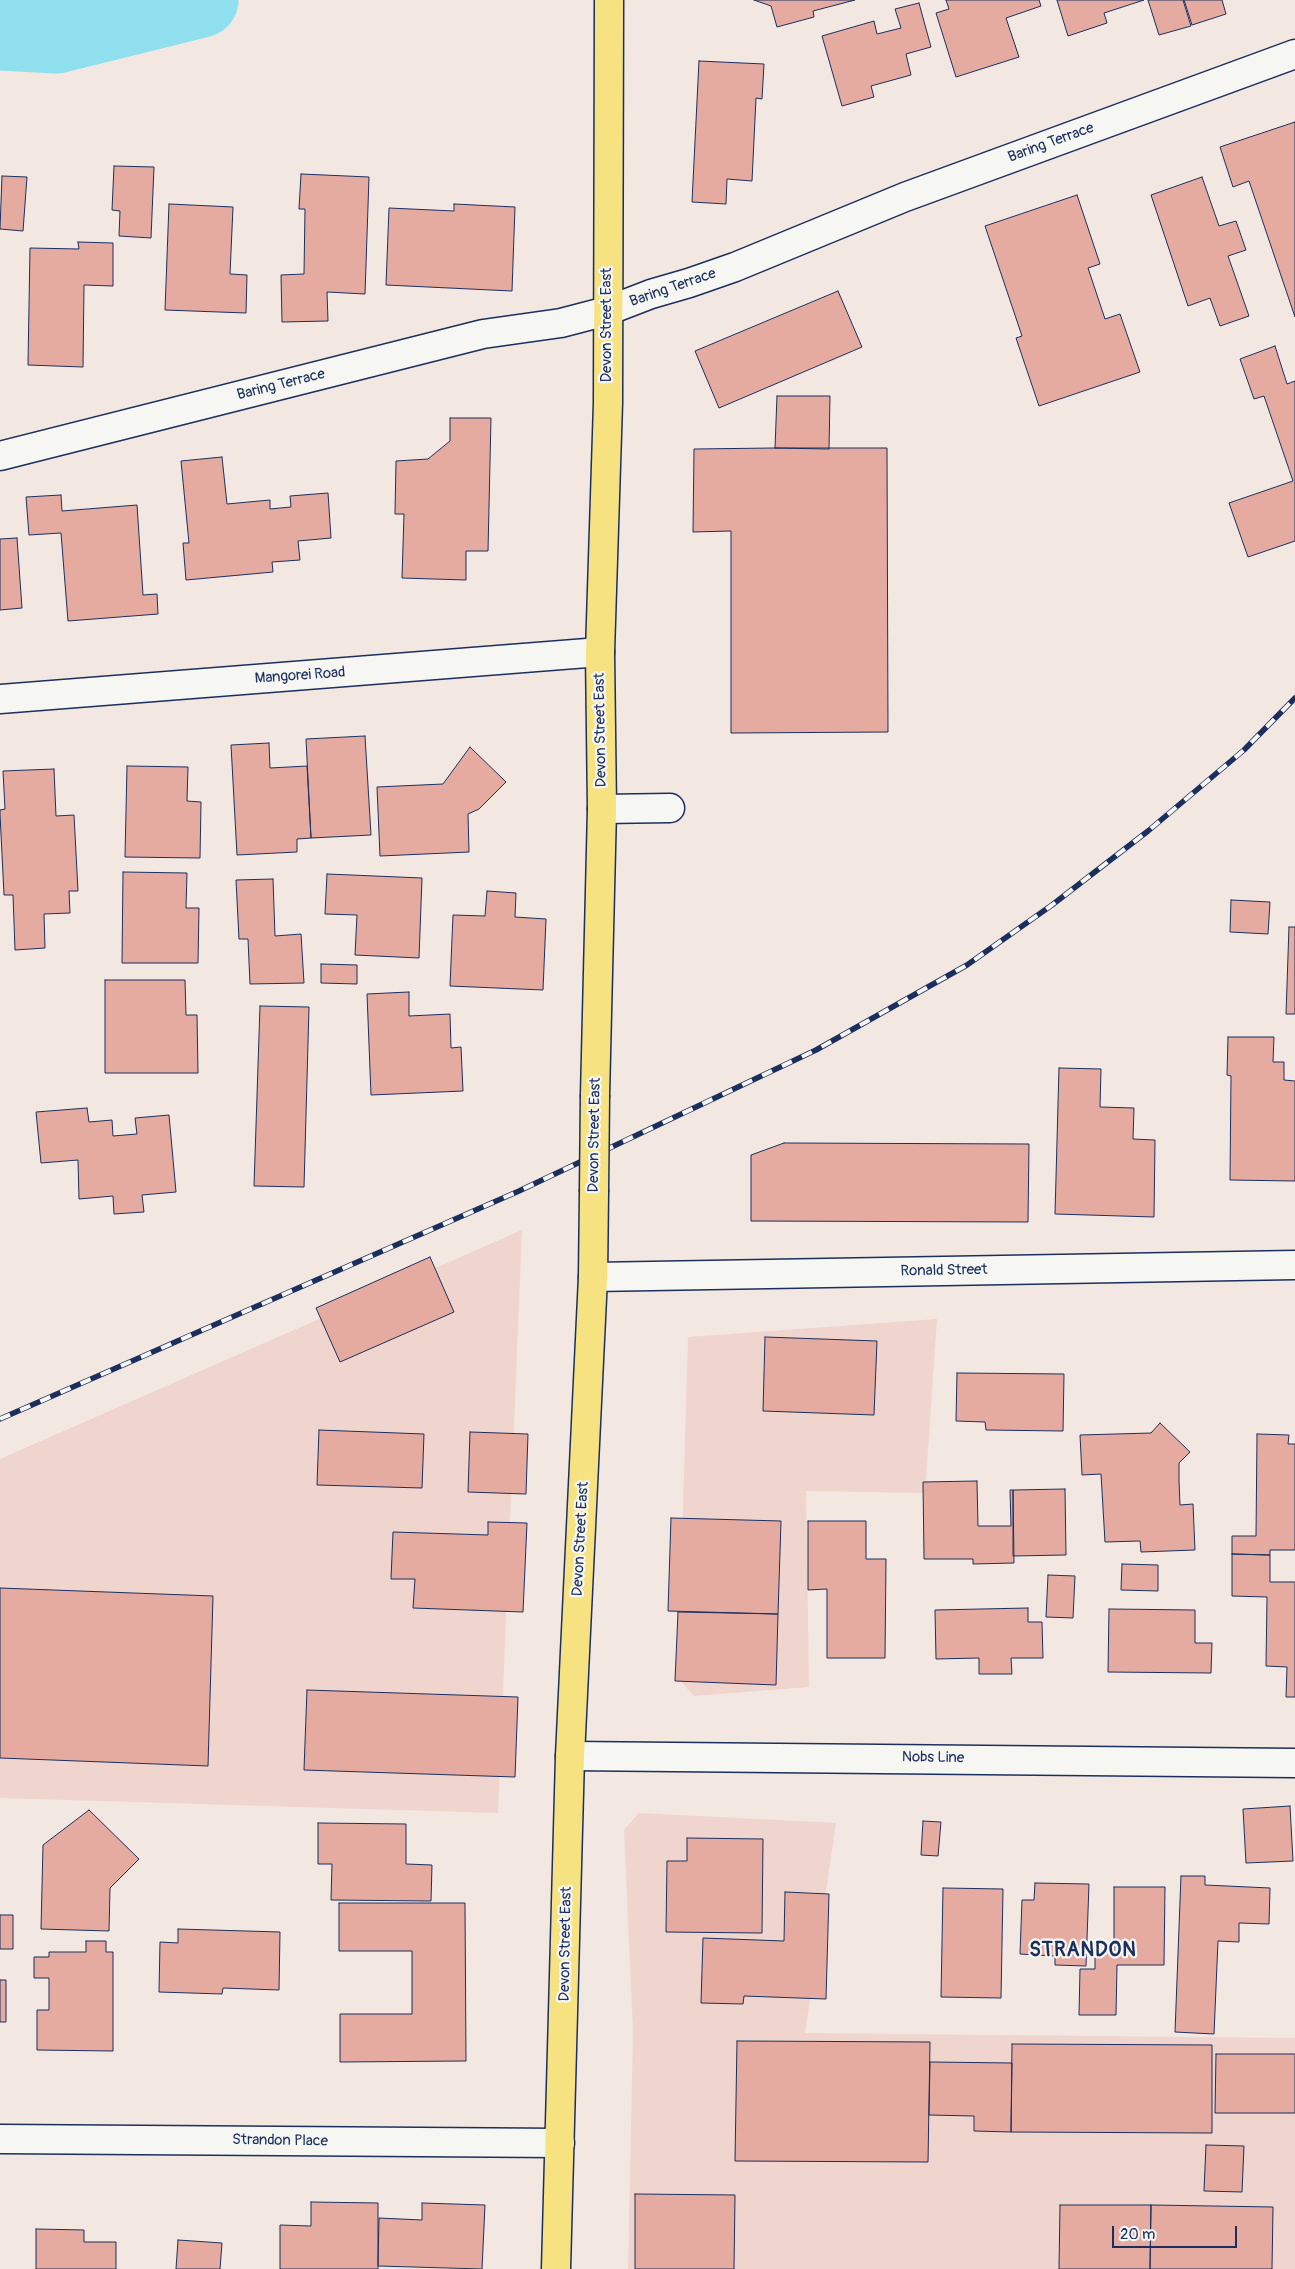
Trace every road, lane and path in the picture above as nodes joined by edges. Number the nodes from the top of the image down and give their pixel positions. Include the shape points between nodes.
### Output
1 (609, 0) edge
2 (1295, 54) edge
3 (607, 311) junction
4 (0, 456) edge
5 (600, 652) junction
6 (0, 699) edge
7 (670, 808) dead end
8 (602, 809) junction
9 (1295, 1265) edge
10 (593, 1277) junction
11 (570, 1756) junction
12 (1295, 1763) edge
13 (0, 2139) edge
14 (560, 2143) junction
15 (556, 2269) edge

1 - 3 main road, Devon Street East
2 - 3 street, Baring Terrace via 905,196 734,267
3 - 4 street, Baring Terrace via 483,334
3 - 5 main road, Devon Street East via 608,403
5 - 6 street, Mangorei Road
5 - 8 main road, Devon Street East
7 - 8 street
8 - 10 main road, Devon Street East, bridge
9 - 10 street, Ronald Street
10 - 11 main road, Devon Street East
11 - 12 street, Nobs Line
11 - 14 main road, Devon Street East
13 - 14 street, Strandon Place
14 - 15 main road, Devon Street East

